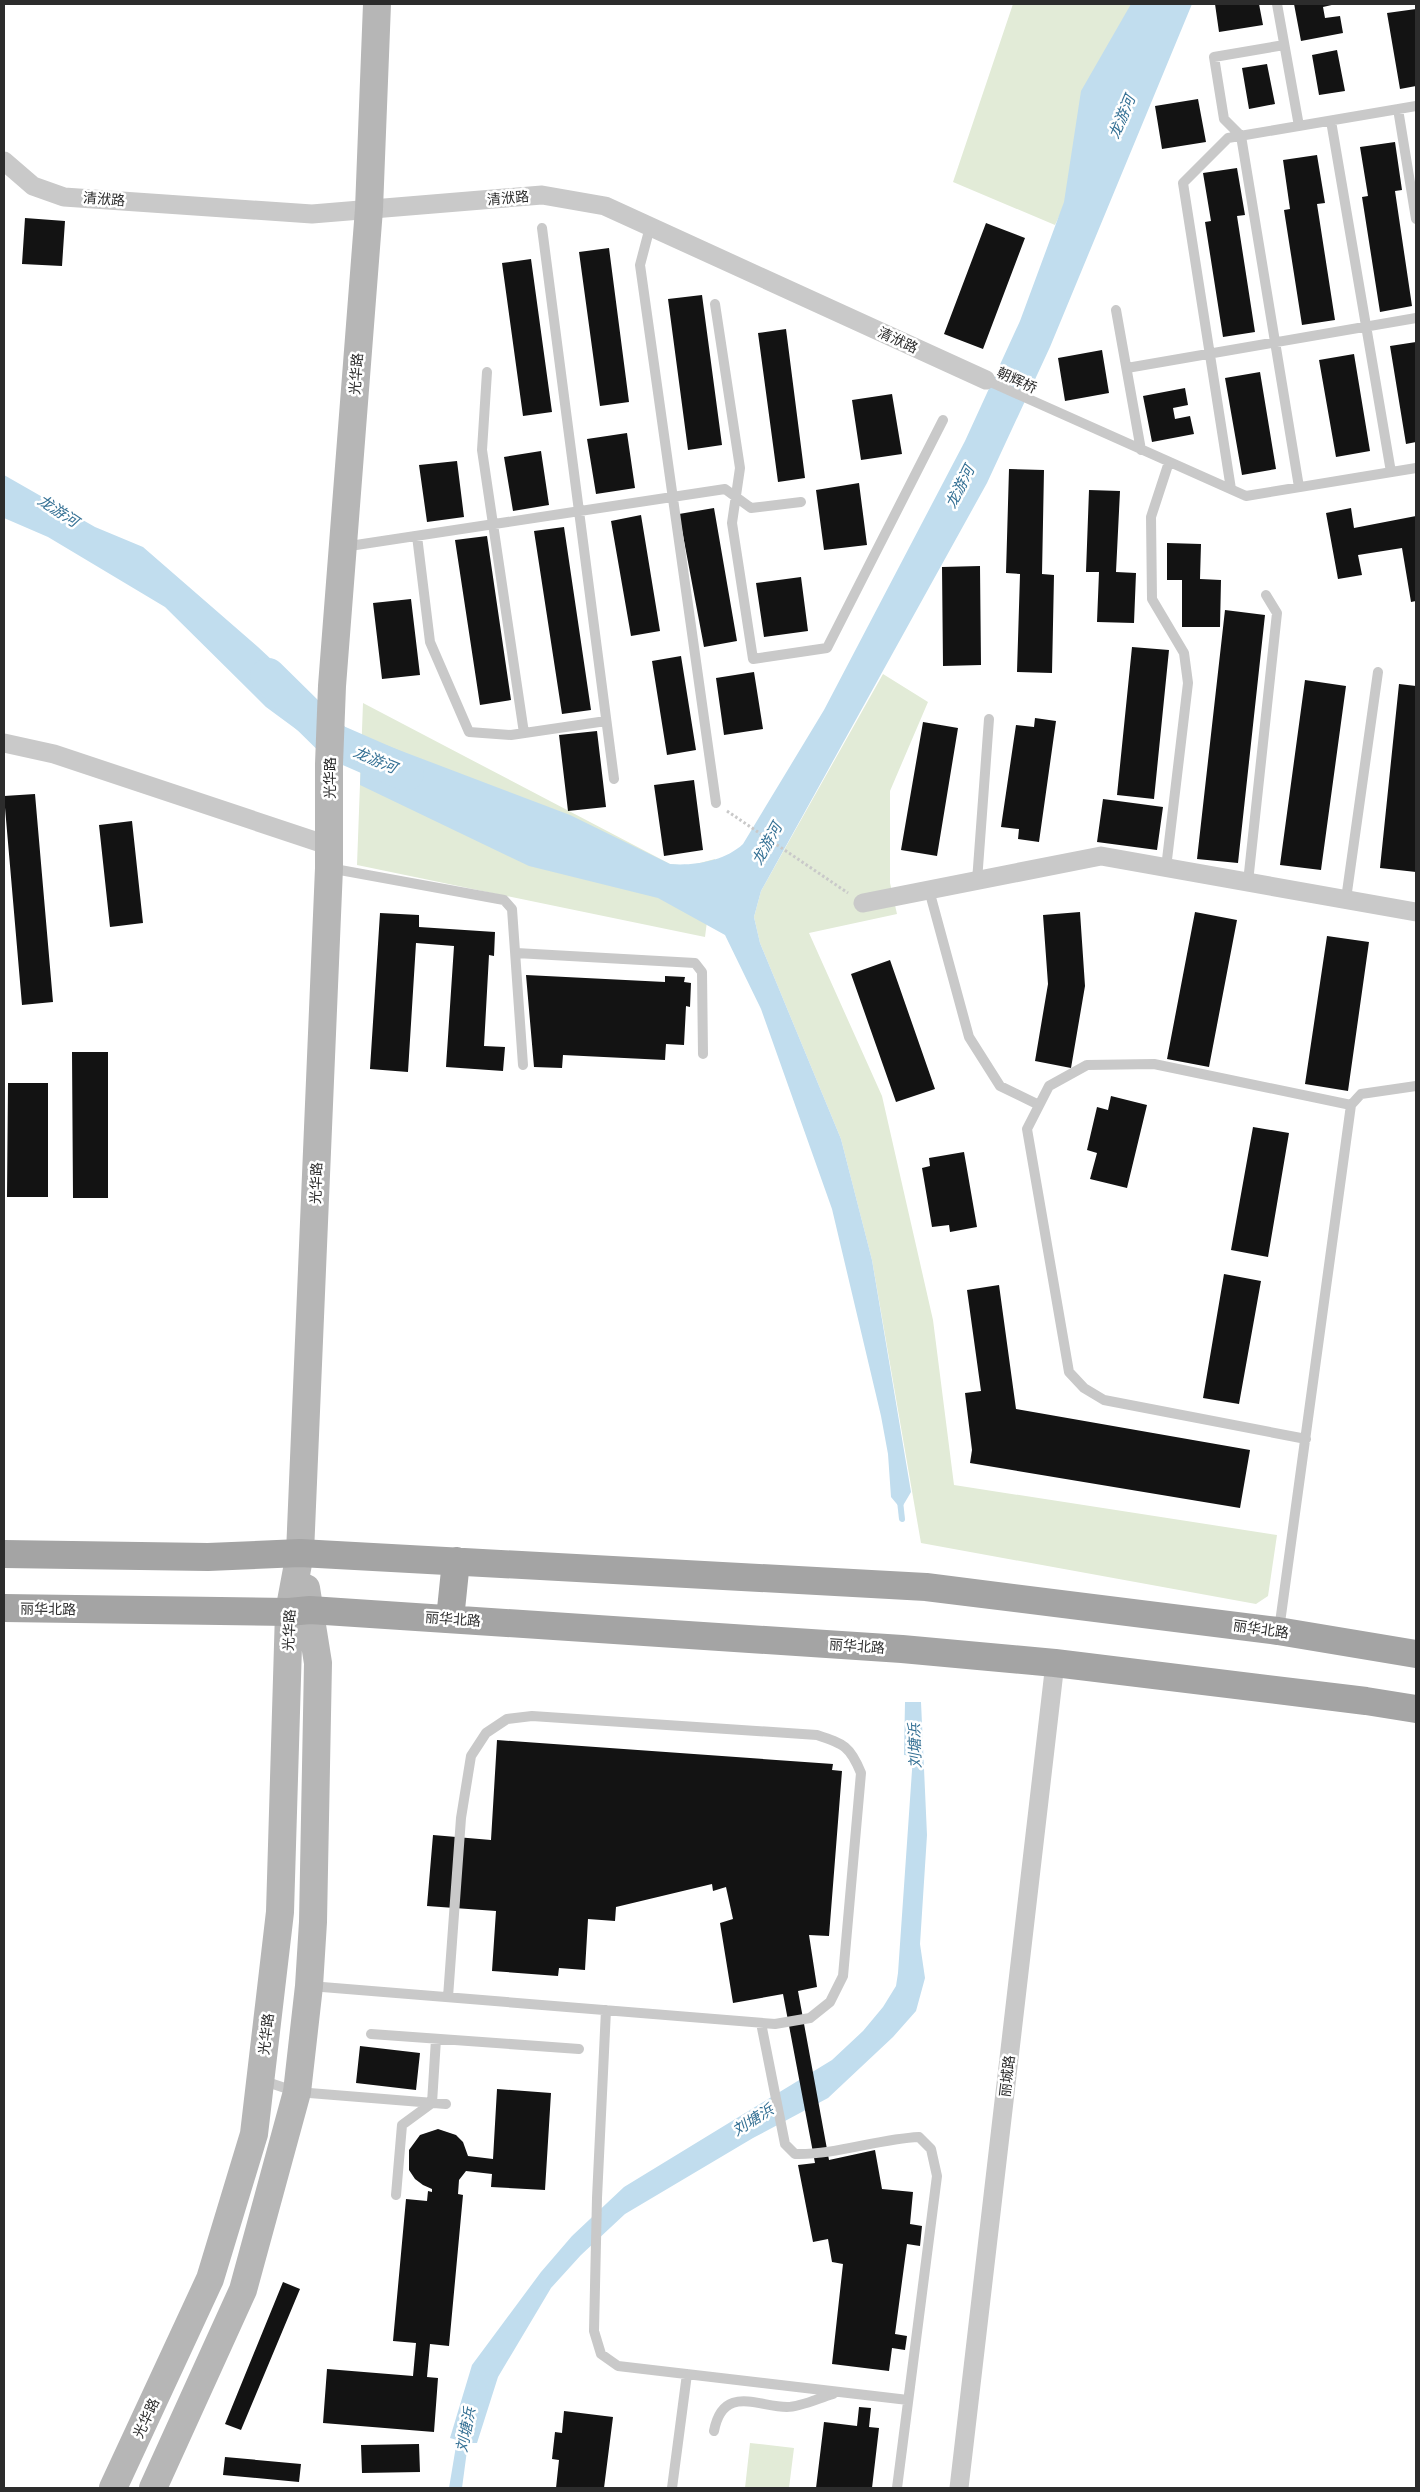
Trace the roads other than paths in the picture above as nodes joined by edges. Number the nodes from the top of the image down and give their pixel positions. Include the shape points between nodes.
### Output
1 (377, 4) edge
2 (1277, 4) edge
3 (1284, 45) junction
4 (1416, 106) edge
5 (1398, 110) junction
6 (1331, 121) junction
7 (1299, 126) junction
8 (1241, 136) junction
9 (4, 161) edge
10 (368, 209) junction
11 (1416, 219) edge
12 (650, 227) junction
13 (542, 228) dead end
14 (715, 304) dead end
15 (1116, 310) dead end
16 (1416, 318) edge
17 (1366, 326) junction
18 (1276, 342) junction
19 (1210, 353) junction
20 (1126, 368) junction
21 (487, 372) dead end
22 (986, 380) joint
23 (943, 420) dead end
24 (1142, 450) junction
25 (1169, 462) junction
26 (1416, 468) edge
27 (1391, 472) junction
28 (1299, 487) junction
29 (1231, 489) junction
30 (673, 497) junction
31 (736, 497) junction
32 (801, 502) dead end
33 (578, 512) junction
34 (493, 524) junction
35 (417, 536) junction
36 (343, 547) junction
37 (1266, 595) dead end
38 (1378, 672) dead end
39 (989, 719) dead end
40 (606, 721) junction
41 (524, 733) junction
42 (4, 743) edge
43 (614, 779) dead end
44 (716, 803) road end
45 (330, 857) junction
46 (1166, 868) junction
47 (977, 881) junction
48 (1248, 882) junction
49 (930, 890) junction
50 (1346, 899) junction
51 (863, 904) road end
52 (1416, 912) edge
53 (516, 953) junction
54 (703, 1054) dead end
55 (523, 1065) dead end
56 (1416, 1086) edge
57 (1039, 1105) junction
58 (1351, 1105) junction
59 (1306, 1439) junction
60 (300, 1553) junction
61 (4, 1554) edge
62 (456, 1561) junction
63 (4, 1608) edge
64 (300, 1611) junction
65 (450, 1619) junction
66 (1278, 1631) junction
67 (1416, 1654) edge
68 (1055, 1663) junction
69 (1416, 1709) edge
70 (309, 1986) junction
71 (448, 1997) junction
72 (606, 2010) junction
73 (760, 2023) junction
74 (371, 2034) dead end
75 (436, 2039) junction
76 (579, 2049) dead end
77 (260, 2079) junction
78 (296, 2092) junction
79 (432, 2103) junction
80 (446, 2104) dead end
81 (396, 2195) dead end
82 (687, 2374) junction
83 (839, 2392) junction
84 (908, 2400) junction
85 (714, 2431) dead end
86 (113, 2488) edge
87 (153, 2488) edge
88 (672, 2488) edge
89 (897, 2488) edge
90 (959, 2488) edge

1 - 10 main road, 光华路
2 - 3 lane
3 - 7 lane
3 - 8 lane via 1214,57 1224,119
4 - 5 lane
5 - 6 lane
5 - 11 lane
6 - 7 lane
6 - 17 lane
7 - 8 lane
8 - 18 lane
8 - 19 lane via 1228,138 1183,183
9 - 10 street, 清洑路 via 33,186 64,196 312,214
10 - 12 street, 清洑路 via 542,195 605,206
10 - 36 main road, 光华路
12 - 22 street, 清洑路
12 - 30 lane via 640,265
13 - 33 lane
14 - 31 lane via 740,468
15 - 20 lane
16 - 17 lane
17 - 18 lane
17 - 27 lane
18 - 19 lane
18 - 28 lane
19 - 20 lane
19 - 29 lane
20 - 24 lane
21 - 34 lane via 482,450
22 - 24 lane, 朝辉桥
23 - 31 lane via 827,648 753,659 732,523
24 - 25 lane, 朝辉桥
25 - 29 lane, 朝辉桥
25 - 46 lane via 1151,517 1152,598 1184,653 1188,682
26 - 27 lane, 朝辉桥
27 - 28 lane, 朝辉桥
28 - 29 lane, 朝辉桥 via 1246,496
30 - 31 lane via 725,489
30 - 33 lane
30 - 44 lane
31 - 32 lane via 751,508
33 - 34 lane
33 - 40 lane
34 - 35 lane
34 - 41 lane
35 - 36 lane
35 - 41 lane via 430,642 469,732
36 - 45 main road, 光华路 via 332,686
37 - 48 lane via 1277,613
38 - 50 lane
39 - 47 lane
40 - 41 lane
40 - 43 lane
42 - 45 street via 54,754
45 - 53 lane via 504,900 512,909
45 - 60 main road, 光华路
46 - 47 street via 1101,856
46 - 48 street
47 - 49 street
48 - 50 street
49 - 51 street
49 - 57 lane via 969,1037 1000,1086
50 - 52 street
53 - 54 lane via 695,963 702,972
53 - 55 lane
56 - 58 lane via 1361,1094
57 - 58 lane via 1049,1086 1087,1065 1154,1064
57 - 59 lane via 1027,1129 1069,1372 1084,1388 1104,1400
58 - 59 lane
59 - 66 lane
60 - 61 main road via 208,1557
60 - 62 main road
60 - 64 main road, 光华路
62 - 65 main road
62 - 66 main road, 丽华北路 via 926,1587
63 - 64 main road, 丽华北路
64 - 65 main road, 丽华北路
64 - 70 main road, 光华路 via 318,1663
64 - 77 main road, 光华路 via 280,1912
65 - 68 main road, 丽华北路 via 931,1651
66 - 67 main road, 丽华北路
68 - 69 main road
68 - 90 street, 丽城路
70 - 71 lane
70 - 78 main road, 光华路
71 - 72 lane
71 - 73 lane via 461,1818 470,1756 486,1733 507,1719 532,1716 817,1735 838,1742 853,1754 861,1773 843,1976 830,2002 810,2018
72 - 73 lane
72 - 82 lane via 594,2331 601,2354 618,2366
73 - 84 lane via 785,2144 795,2154 814,2154 896,2138 919,2137 931,2149 937,2176
74 - 75 lane
75 - 76 lane
75 - 79 lane
77 - 78 lane
77 - 86 main road, 光华路 via 254,2134 210,2279
78 - 79 lane
78 - 87 main road, 光华路 via 243,2290
79 - 80 lane
79 - 81 lane via 402,2125
82 - 83 lane
82 - 88 lane
83 - 84 lane
83 - 85 lane via 789,2407 745,2400 730,2404 717,2416
84 - 89 lane

